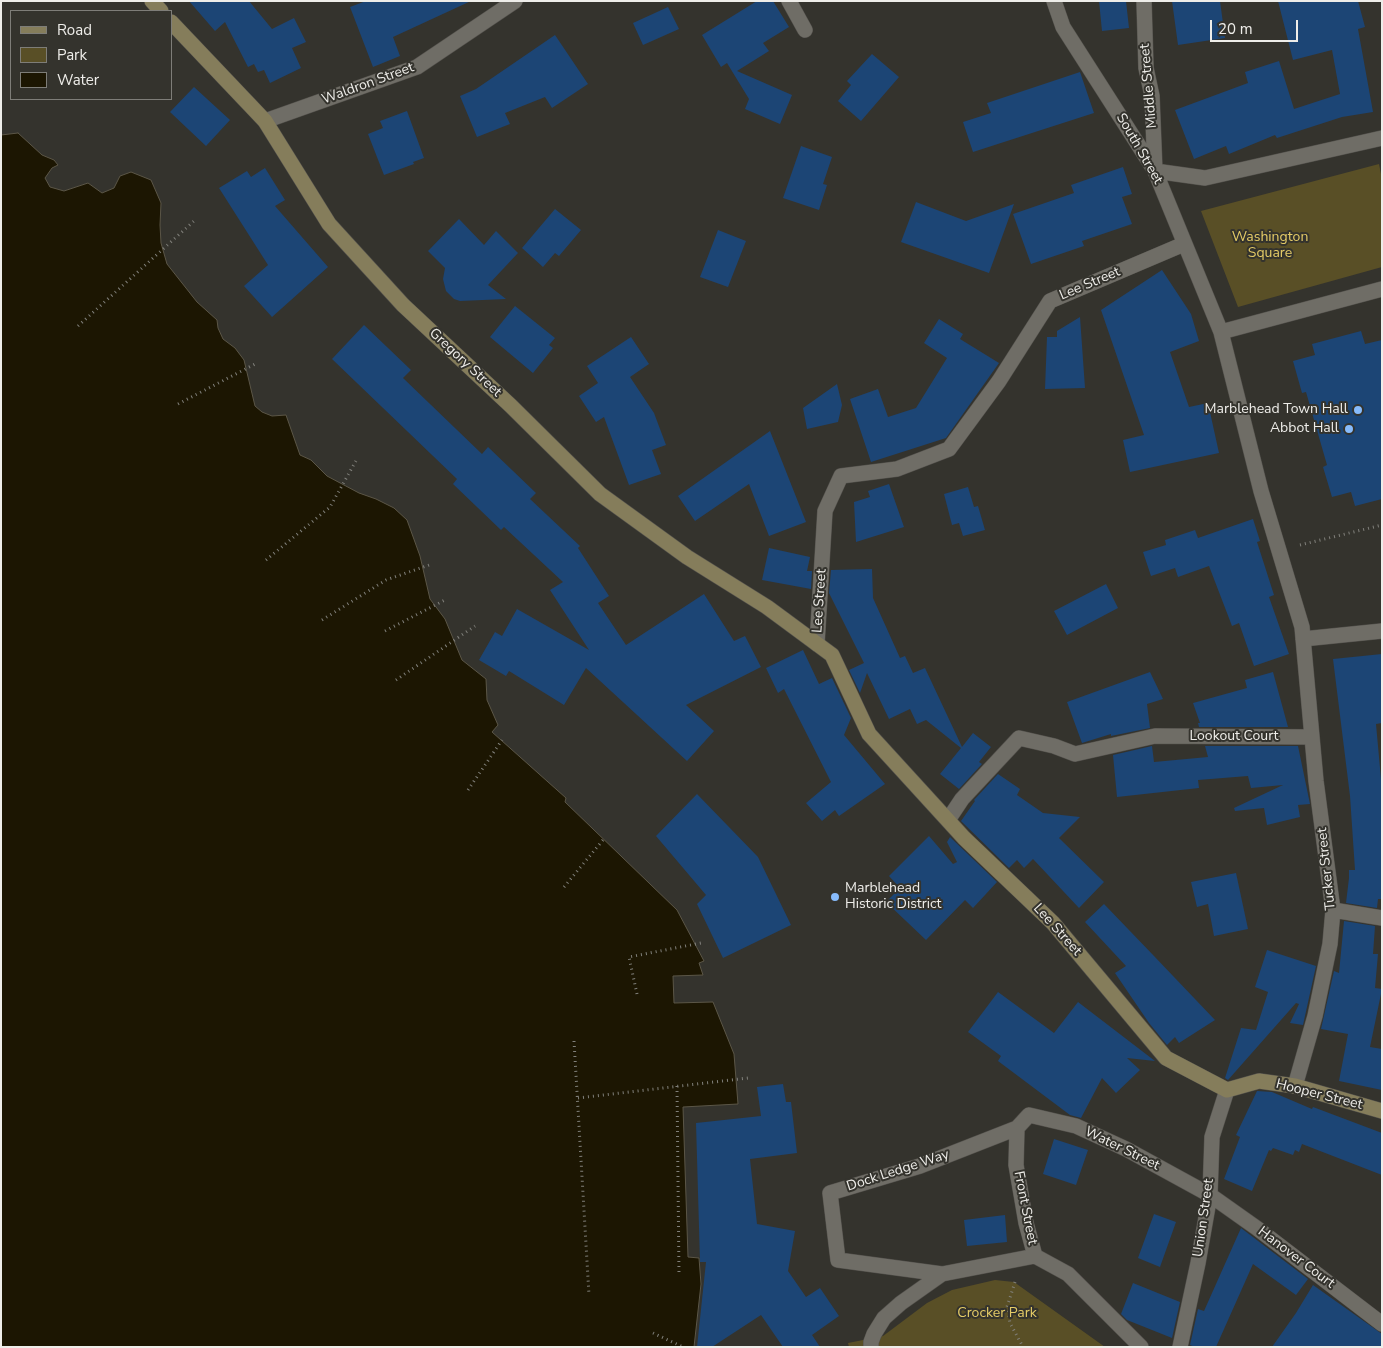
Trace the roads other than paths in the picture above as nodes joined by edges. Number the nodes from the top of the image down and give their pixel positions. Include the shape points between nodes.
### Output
1 (515, 1) edge
2 (789, 1) edge
3 (1054, 1) edge
4 (1144, 1) edge
5 (172, 23) edge
6 (805, 30) dead end
7 (265, 121) junction
8 (1382, 138) edge
9 (1155, 171) junction
10 (1184, 244) junction
11 (1382, 289) edge
12 (1221, 332) junction
13 (1382, 631) edge
14 (1303, 639) junction
15 (817, 644) junction
16 (1312, 737) junction
17 (948, 820) junction
18 (1332, 910) junction
19 (1382, 918) edge
20 (1296, 1086) junction
21 (1227, 1090) junction
22 (1382, 1111) edge
23 (1017, 1128) junction
24 (1210, 1195) junction
25 (1028, 1257) junction
26 (942, 1274) junction
27 (1382, 1324) edge
28 (871, 1347) edge
29 (1141, 1347) edge
30 (1180, 1347) edge

1 - 7 street, Waldron Street via 417,67
2 - 6 street
3 - 9 street, South Street via 1063,27
4 - 9 street, Middle Street
5 - 7 street, Gregory Street
7 - 15 street, Gregory Street via 329,224 403,305 600,494
8 - 9 street via 1205,178
9 - 10 street, South Street
10 - 12 street, South Street
10 - 15 street, Lee Street via 1050,301 999,382 949,449 897,469 841,476 825,511
11 - 12 street
12 - 14 street via 1261,492
13 - 14 street
14 - 16 street
15 - 17 street, Lee Street via 832,655 869,734
16 - 17 street, Lookout Court via 1155,736 1075,754 1019,738 962,800
16 - 18 street, Tucker Street
17 - 21 street, Lee Street via 1053,923 1166,1058
18 - 19 street
18 - 20 street, Tucker Street via 1330,944 1319,998
20 - 21 street, Hooper Street via 1258,1081
20 - 22 street, Hooper Street
21 - 24 street, Union Street via 1212,1137
23 - 24 street, Water Street via 1030,1115 1076,1126
23 - 25 street, Front Street via 1016,1165
23 - 26 street, Dock Ledge Way via 920,1166 830,1193 838,1260
24 - 27 street, Hanover Court
24 - 30 street, Union Street
25 - 26 street
25 - 29 street, Front Street via 1068,1274
26 - 28 street via 884,1318 874,1334

